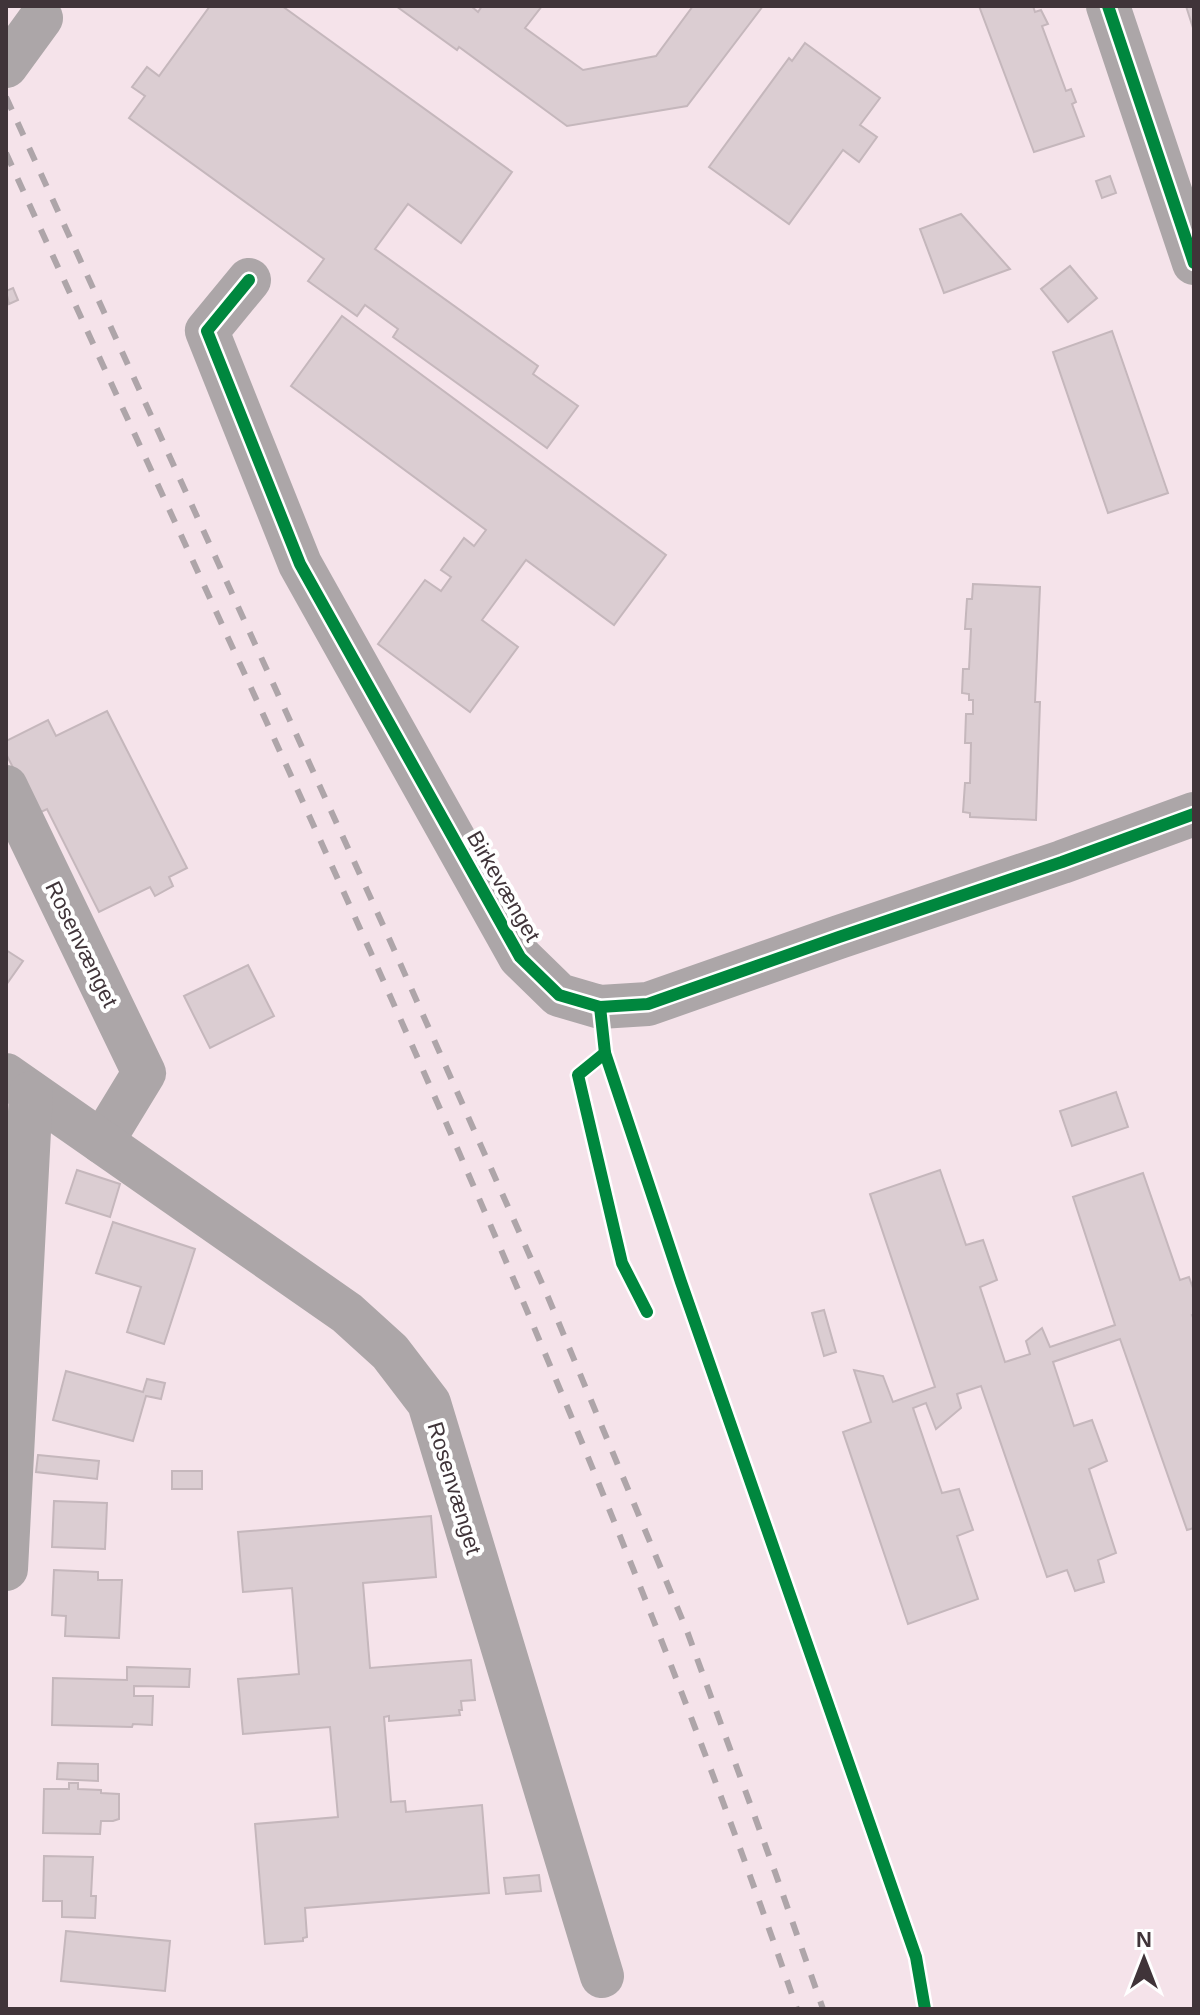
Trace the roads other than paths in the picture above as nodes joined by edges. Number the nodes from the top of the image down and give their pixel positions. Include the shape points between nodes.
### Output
1 (1108, 6) edge
2 (41, 18) dead end
3 (6, 66) edge
4 (1194, 263) edge
5 (249, 280) dead end
6 (6, 787) edge
7 (1194, 814) edge
8 (19, 1084) edge
9 (102, 1142) junction
10 (6, 1543) edge
11 (6, 1569) edge
12 (602, 1976) dead end

1 - 4 street
2 - 3 street
5 - 7 street, Birkevænget via 207,331 300,564 520,957 559,995 600,1007 648,1004
6 - 9 street, Rosenvænget via 144,1073
8 - 9 street, Rosenvænget
8 - 10 street, Rosenvænget
9 - 12 street, Rosenvænget via 347,1313 390,1352 429,1403
10 - 11 street, Rosenvænget

